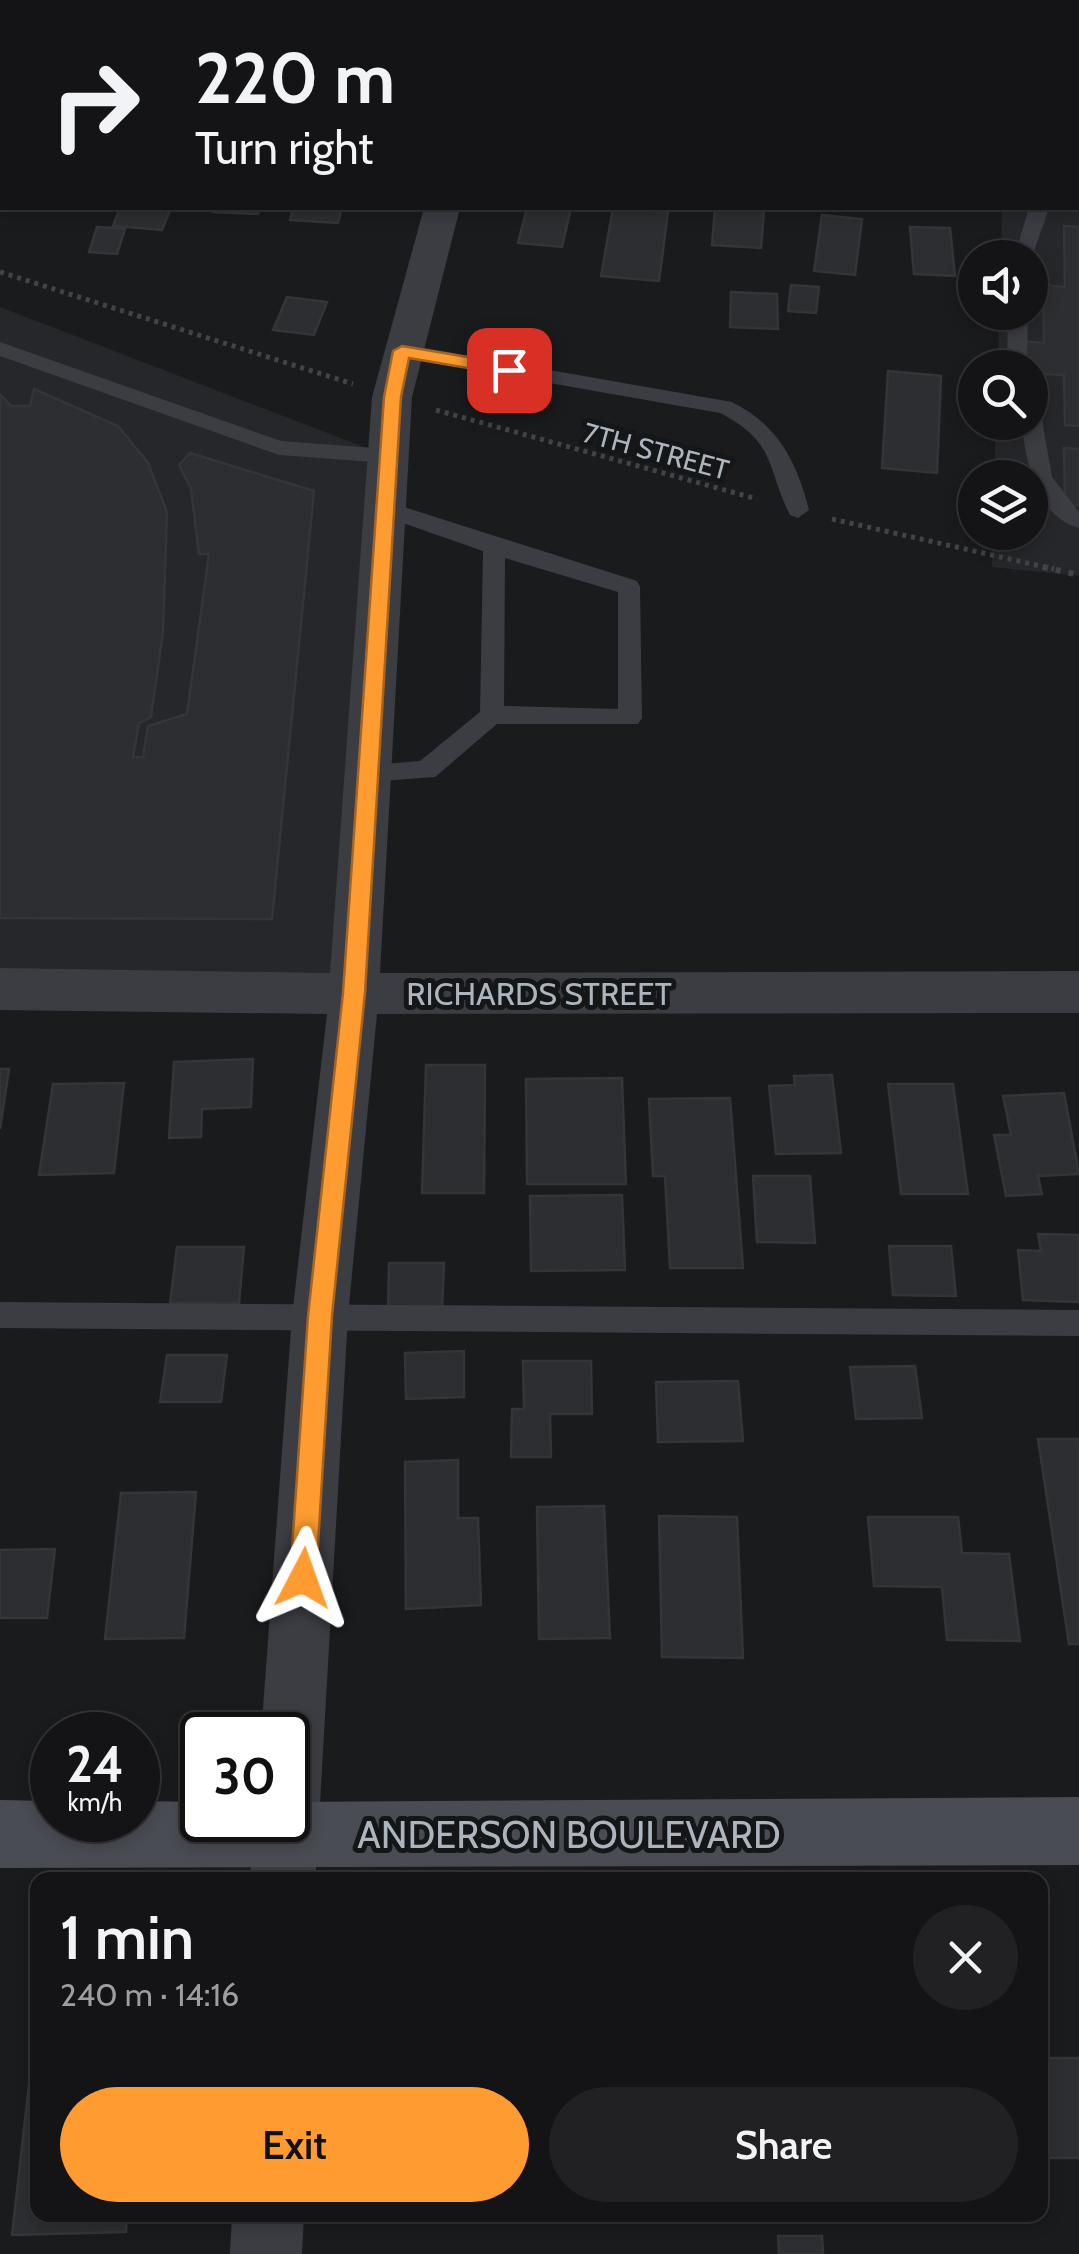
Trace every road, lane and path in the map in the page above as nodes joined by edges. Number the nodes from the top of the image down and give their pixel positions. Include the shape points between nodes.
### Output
1 (441, 210) edge
2 (1039, 210) edge
3 (1030, 240) edge
4 (0, 272) edge
5 (0, 349) edge
6 (397, 374) junction
7 (1034, 440) edge
8 (388, 456) junction
9 (385, 510) junction
10 (798, 510) junction
11 (1079, 520) edge
12 (494, 547) junction
13 (1079, 575) edge
14 (492, 716) junction
15 (368, 773) junction
16 (0, 988) edge
17 (1079, 992) edge
18 (354, 993) junction
19 (0, 1316) edge
20 (320, 1316) junction
21 (1079, 1322) edge
22 (294, 1712) edge
23 (1079, 1830) edge
24 (0, 1834) edge
25 (180, 1835) edge
26 (310, 1835) edge
27 (268, 2222) edge
28 (266, 2254) edge

1 - 6 street
2 - 3 lane
4 - 6 path, 7TH STREET
5 - 8 lane via 279,448
6 - 8 street
6 - 10 path, 7TH STREET
6 - 10 lane via 725,407 763,428 790,472
7 - 11 lane via 1041,480
8 - 9 street
9 - 12 lane
9 - 15 street
10 - 13 path, 7TH STREET
12 - 14 lane
12 - 14 lane via 629,586 630,718
14 - 15 lane via 426,770
15 - 18 street
16 - 18 street, RICHARDS STREET
17 - 18 street, RICHARDS STREET
18 - 20 street
19 - 20 lane
20 - 21 lane
20 - 22 street
23 - 26 street, ANDERSON BOULEVARD
24 - 25 street, ANDERSON BOULEVARD
27 - 28 street

